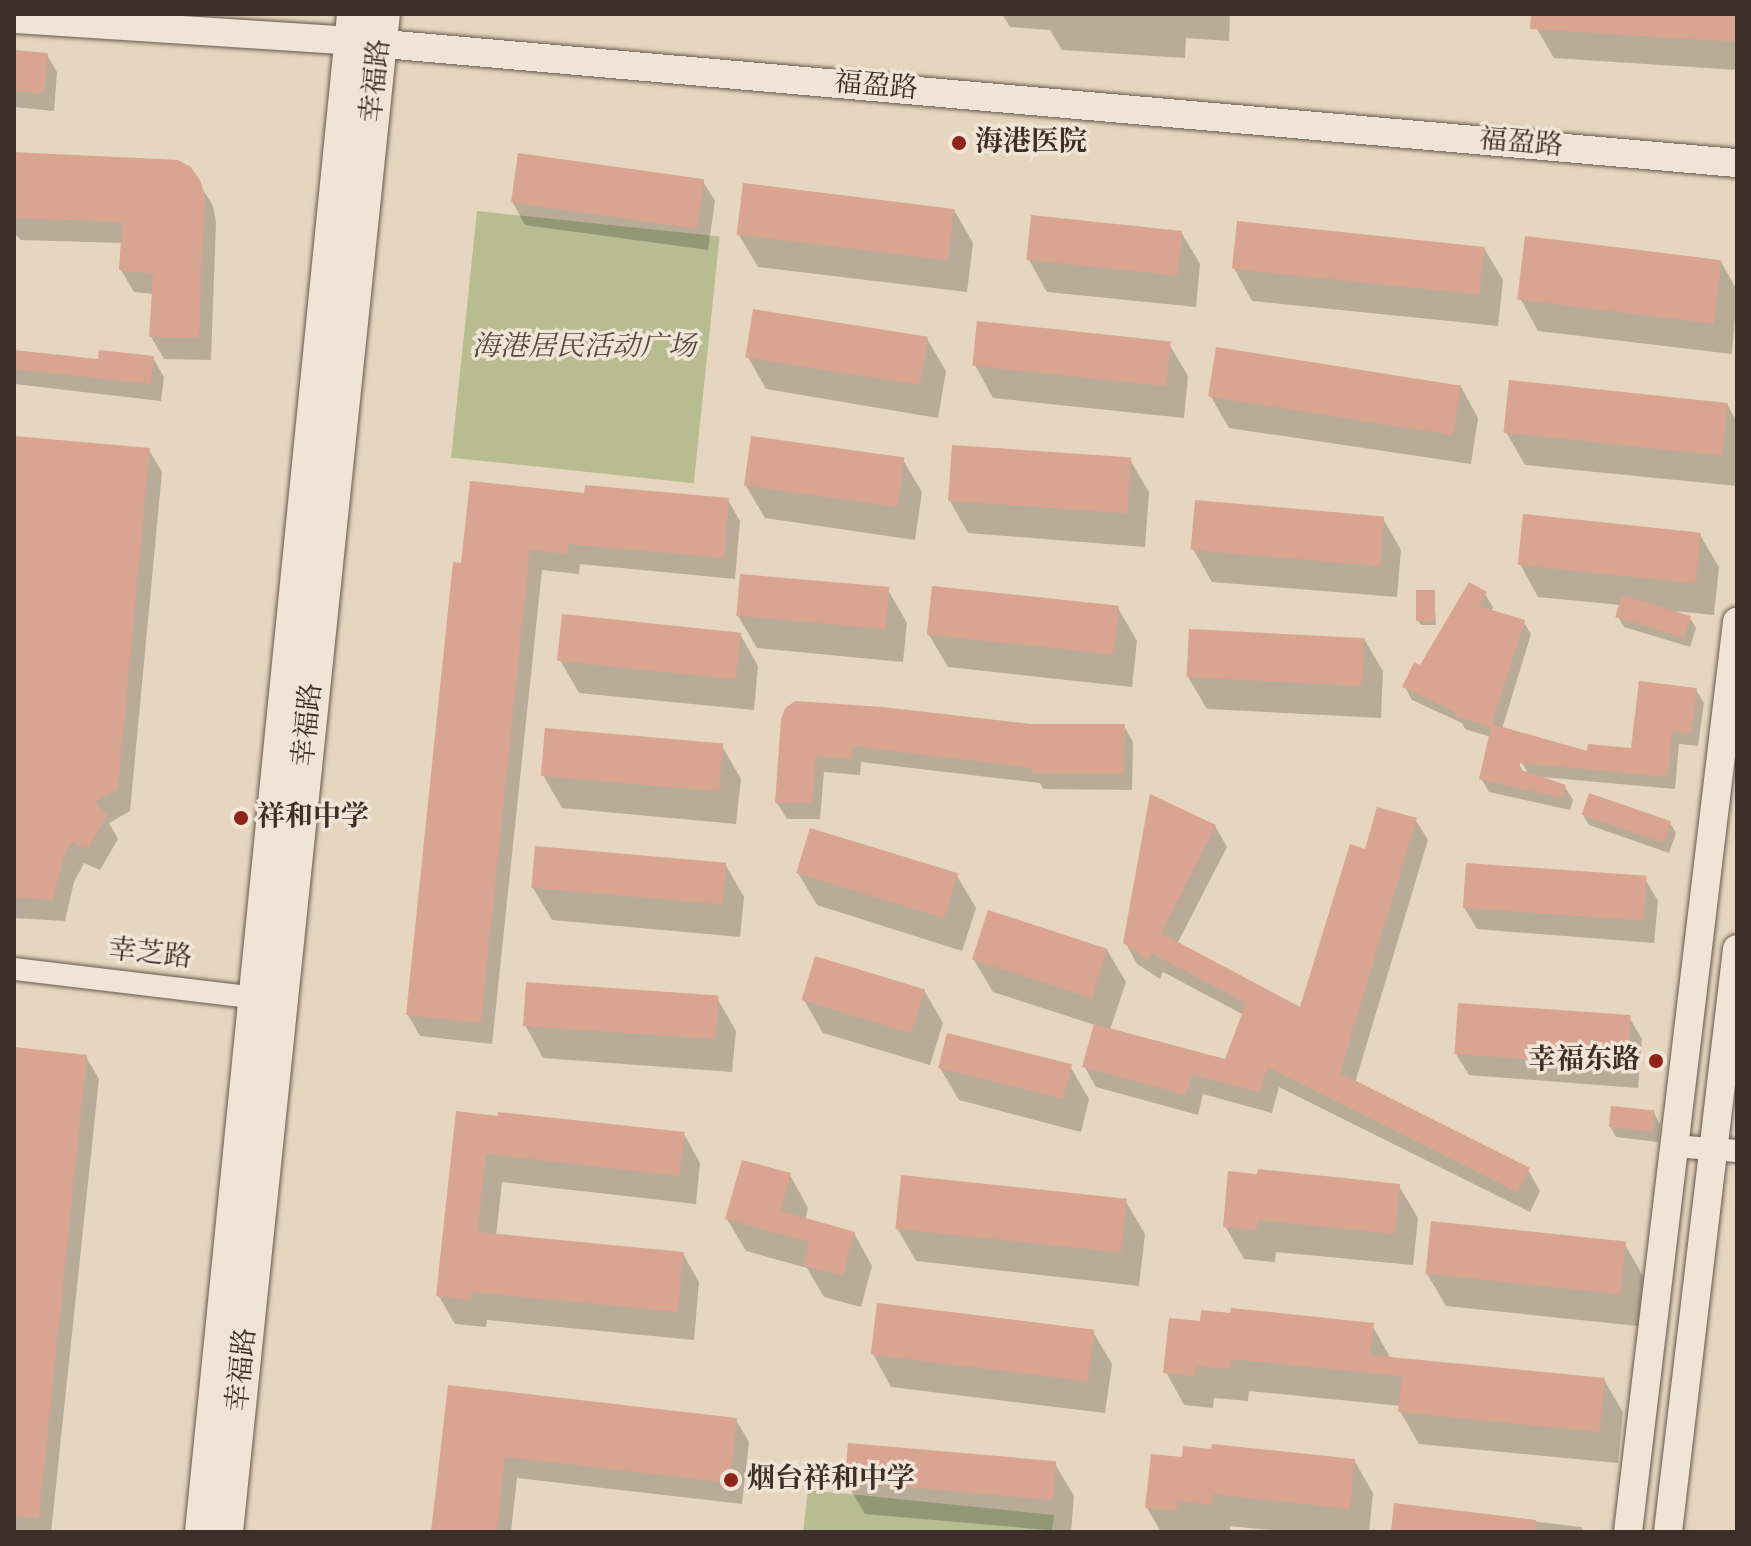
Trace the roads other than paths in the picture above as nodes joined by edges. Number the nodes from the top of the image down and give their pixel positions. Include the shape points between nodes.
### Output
1 (14, 19) edge
2 (367, 28) edge
3 (1737, 163) edge
4 (1737, 622) edge
5 (1737, 949) edge
6 (14, 969) edge
7 (266, 998) junction
8 (1674, 1146) junction
9 (1725, 1151) edge
10 (201, 1532) edge
11 (227, 1532) edge
12 (1628, 1532) edge
13 (1668, 1532) edge

1 - 2 street, 福盈路
2 - 3 street, 福盈路
2 - 7 main road, 幸福路
4 - 8 street
5 - 9 street
6 - 7 street, 幸芝路
7 - 10 main road, 幸福路
7 - 11 main road, 幸福路
8 - 9 street
8 - 12 street
9 - 13 street

